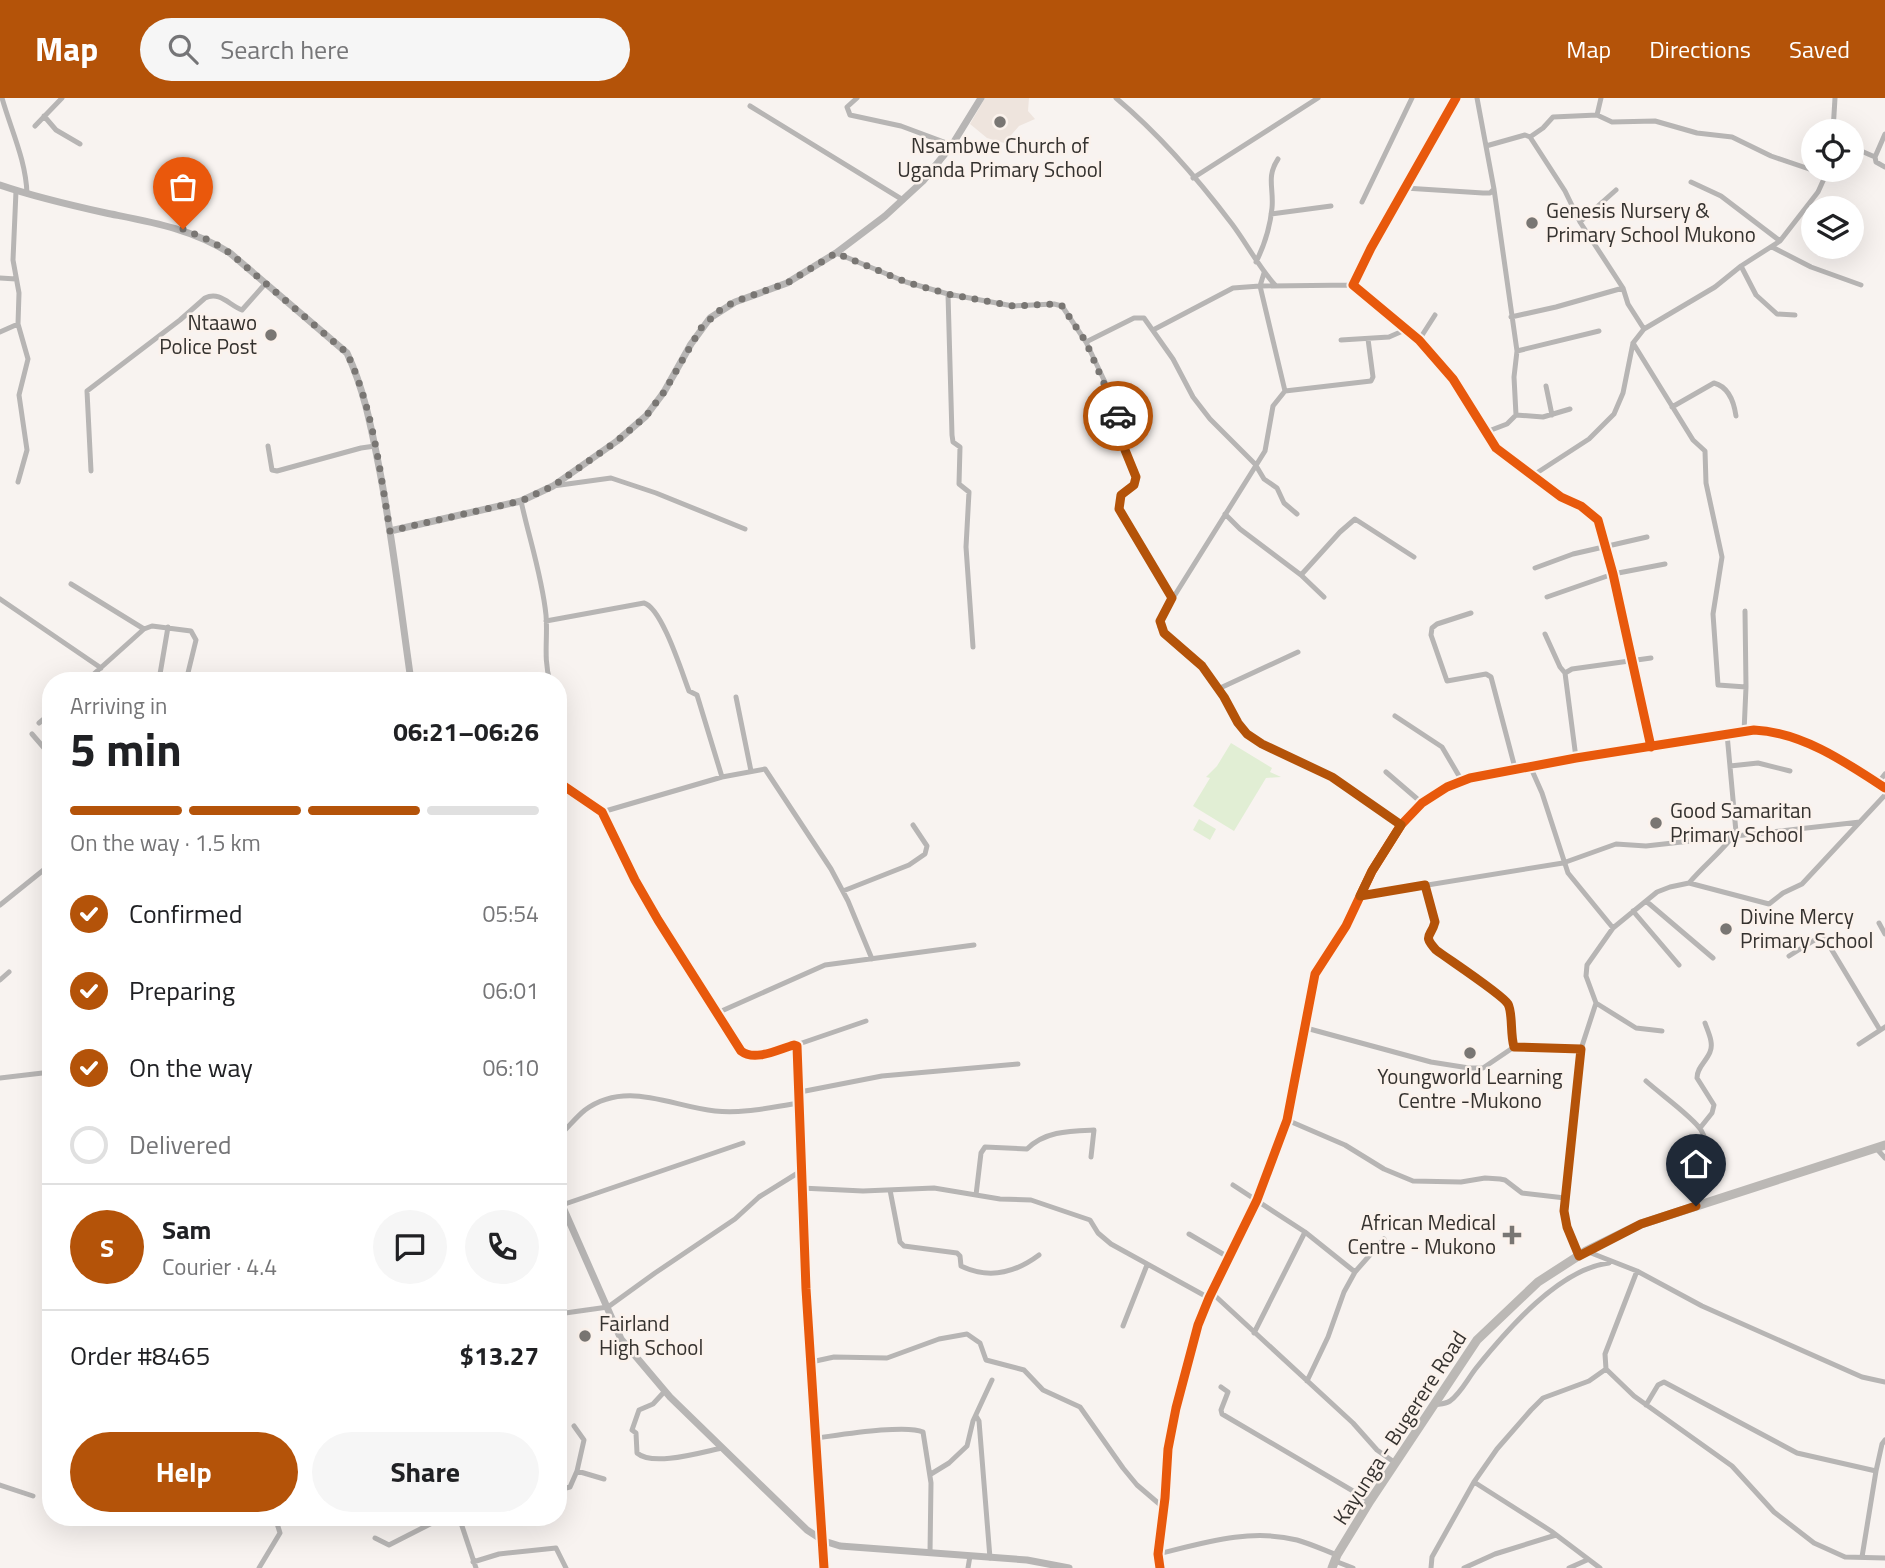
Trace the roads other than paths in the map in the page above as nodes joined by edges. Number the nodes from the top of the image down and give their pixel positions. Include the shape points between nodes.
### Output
1 (2, 98) edge
2 (62, 98) edge
3 (857, 98) edge
4 (982, 98) edge
5 (1116, 98) edge
6 (1318, 98) edge
7 (1412, 98) edge
8 (1456, 98) edge
9 (1477, 98) edge
10 (1601, 98) edge
11 (1835, 98) edge
12 (750, 106) dead end
13 (1597, 115) junction
14 (44, 116) junction
15 (1834, 119) edge
16 (35, 126) dead end
17 (1885, 134) edge
18 (1530, 137) junction
19 (80, 144) dead end
20 (951, 145) junction
21 (1486, 146) junction
22 (1864, 152) edge
23 (1875, 157) junction
24 (1278, 159) dead end
25 (1801, 165) edge
26 (1885, 167) edge
27 (1193, 178) junction
28 (1691, 182) dead end
29 (1822, 182) edge
30 (0, 185) edge
31 (1405, 188) junction
32 (1494, 189) junction
33 (1616, 190) dead end
34 (16, 191) junction
35 (27, 194) junction
36 (903, 200) junction
37 (1362, 202) dead end
38 (1331, 206) dead end
39 (1271, 214) junction
40 (1580, 222) junction
41 (1780, 241) junction
42 (1772, 247) junction
43 (836, 253) junction
44 (1256, 262) junction
45 (1741, 266) junction
46 (1264, 273) junction
47 (0, 278) edge
48 (16, 279) junction
49 (265, 284) junction
50 (1275, 285) junction
51 (1353, 285) junction
52 (1861, 285) dead end
53 (1260, 286) junction
54 (1623, 288) junction
55 (948, 294) junction
56 (1435, 315) dead end
57 (1795, 315) dead end
58 (1511, 317) junction
59 (18, 324) junction
60 (1644, 329) junction
61 (1153, 330) junction
62 (1405, 330) junction
63 (1600, 331) dead end
64 (0, 332) edge
65 (1368, 339) junction
66 (1341, 340) dead end
67 (1419, 340) junction
68 (1086, 342) junction
69 (1633, 344) junction
70 (1517, 351) junction
71 (1546, 386) dead end
72 (1285, 391) junction
73 (1672, 407) junction
74 (1570, 409) dead end
75 (1516, 415) junction
76 (1552, 415) junction
77 (1736, 416) dead end
78 (1486, 432) junction
79 (268, 446) dead end
80 (375, 446) junction
81 (1255, 464) junction
82 (91, 471) dead end
83 (1532, 476) junction
84 (18, 482) dead end
85 (553, 486) junction
86 (521, 501) junction
87 (1225, 514) junction
88 (1297, 514) dead end
89 (745, 529) dead end
90 (390, 531) junction
91 (1647, 537) dead end
92 (1605, 547) junction
93 (1414, 557) dead end
94 (1665, 564) dead end
95 (1535, 568) dead end
96 (1613, 574) junction
97 (1301, 575) junction
98 (71, 584) dead end
99 (1324, 597) dead end
100 (1547, 597) dead end
101 (0, 598) edge
102 (1172, 598) junction
103 (1745, 611) dead end
104 (1471, 613) dead end
105 (546, 621) junction
106 (168, 627) junction
107 (144, 629) junction
108 (1545, 634) dead end
109 (972, 647) dead end
110 (1298, 652) dead end
111 (1651, 658) dead end
112 (1632, 661) junction
113 (101, 668) junction
114 (96, 672) edge
115 (160, 672) edge
116 (188, 672) edge
117 (410, 672) edge
118 (548, 672) edge
119 (1565, 673) junction
120 (1746, 687) junction
121 (1218, 689) junction
122 (737, 697) dead end
123 (1395, 716) dead end
124 (1744, 732) junction
125 (32, 734) dead end
126 (1727, 734) junction
127 (42, 746) edge
128 (1651, 747) junction
129 (1576, 758) junction
130 (1530, 766) junction
131 (1730, 766) junction
132 (1515, 768) junction
133 (751, 771) junction
134 (1790, 771) dead end
135 (1386, 772) dead end
136 (1885, 774) edge
137 (722, 777) junction
138 (1462, 781) junction
139 (1878, 783) junction
140 (567, 788) edge
141 (1885, 788) edge
142 (1885, 795) edge
143 (1422, 803) junction
144 (602, 812) junction
145 (1860, 822) junction
146 (913, 825) dead end
147 (1401, 825) junction
148 (1732, 837) junction
149 (1563, 863) junction
150 (42, 871) edge
151 (1689, 883) junction
152 (1425, 885) junction
153 (843, 891) junction
154 (1360, 896) junction
155 (1646, 901) junction
156 (0, 905) edge
157 (1633, 911) junction
158 (1879, 923) dead end
159 (1613, 928) junction
160 (1885, 934) edge
161 (974, 944) dead end
162 (1789, 956) dead end
163 (1713, 958) dead end
164 (872, 959) junction
165 (1679, 965) dead end
166 (9, 972) dead end
167 (0, 980) edge
168 (1596, 1003) junction
169 (717, 1013) junction
170 (866, 1021) dead end
171 (1705, 1023) dead end
172 (1307, 1028) junction
173 (1882, 1029) edge
174 (1662, 1031) dead end
175 (1859, 1044) dead end
176 (796, 1045) junction
177 (1514, 1047) junction
178 (1581, 1049) junction
179 (1018, 1064) dead end
180 (42, 1074) edge
181 (0, 1078) edge
182 (1646, 1082) dead end
183 (800, 1092) junction
184 (800, 1103) junction
185 (1287, 1119) junction
186 (567, 1128) edge
187 (1700, 1128) junction
188 (743, 1143) dead end
189 (1880, 1146) edge
190 (1091, 1157) dead end
191 (1885, 1158) edge
192 (801, 1171) junction
193 (1233, 1185) dead end
194 (801, 1188) junction
195 (890, 1190) junction
196 (976, 1195) junction
197 (1565, 1198) junction
198 (1257, 1200) junction
199 (567, 1203) edge
200 (1696, 1206) junction
201 (567, 1216) edge
202 (1306, 1232) junction
203 (1189, 1234) dead end
204 (1384, 1239) dead end
205 (1583, 1254) junction
206 (1039, 1255) dead end
207 (1228, 1257) junction
208 (1612, 1263) junction
209 (1147, 1265) junction
210 (1637, 1271) junction
211 (1355, 1272) junction
212 (1211, 1296) junction
213 (608, 1307) junction
214 (567, 1313) edge
215 (1123, 1326) dead end
216 (1254, 1333) junction
217 (811, 1362) junction
218 (1606, 1369) junction
219 (992, 1380) dead end
220 (1307, 1381) junction
221 (1885, 1382) edge
222 (1221, 1387) dead end
223 (666, 1391) junction
224 (1434, 1405) junction
225 (1646, 1405) junction
226 (975, 1416) junction
227 (574, 1426) dead end
228 (817, 1438) junction
229 (1885, 1440) edge
230 (722, 1448) junction
231 (1394, 1462) junction
232 (577, 1471) junction
233 (1876, 1471) junction
234 (930, 1474) junction
235 (604, 1479) dead end
236 (1475, 1482) junction
237 (0, 1485) edge
238 (567, 1488) edge
239 (33, 1496) dead end
240 (1370, 1501) junction
241 (1164, 1508) junction
242 (278, 1526) edge
243 (426, 1526) edge
244 (463, 1526) edge
245 (1556, 1535) junction
246 (375, 1538) dead end
247 (824, 1541) junction
248 (930, 1553) junction
249 (1158, 1553) junction
250 (970, 1556) junction
251 (1862, 1557) junction
252 (990, 1558) junction
253 (1885, 1558) edge
254 (1587, 1560) junction
255 (1335, 1561) edge
256 (475, 1565) edge
257 (259, 1568) edge
258 (566, 1568) edge
259 (824, 1568) edge
260 (968, 1568) edge
261 (1069, 1568) edge
262 (1160, 1568) edge
263 (1353, 1568) edge
264 (1431, 1568) edge
265 (1464, 1568) edge
266 (1569, 1568) edge
267 (1600, 1568) edge

1 - 35 street via 21,154
2 - 14 street
3 - 20 street via 847,107 850,115 901,126
4 - 20 street
5 - 27 street
6 - 27 street
7 - 37 street
8 - 31 street
9 - 21 street
10 - 13 street
11 - 15 street
12 - 36 street
13 - 18 street via 1553,117
13 - 25 street via 1612,122 1655,121 1697,134 1732,136 1771,156
14 - 16 street
14 - 19 street via 56,130
17 - 23 street
18 - 21 street
18 - 40 street
20 - 36 street
21 - 32 street
22 - 23 street
23 - 26 street
24 - 39 street via 1270,170
27 - 44 street
28 - 41 street via 1721,196
29 - 41 street
30 - 34 street
31 - 32 street via 1483,193
31 - 51 street
32 - 58 street
33 - 40 street
34 - 35 street
34 - 48 street
35 - 49 street via 197,234 230,253
36 - 43 street
38 - 39 street
39 - 44 street
40 - 54 street
41 - 42 street
42 - 45 street
42 - 52 street
43 - 55 street
43 - 85 street via 787,283 720,310 701,328 646,416
44 - 46 street
45 - 57 street via 1756,295 1777,314
45 - 60 street
46 - 50 street
46 - 53 street
47 - 48 street
48 - 59 street
49 - 80 street via 347,353 357,374
49 - 82 street via 242,310 219,296 205,298 90,387 86,399
50 - 51 street
50 - 53 street
51 - 62 street
53 - 61 street via 1233,288
53 - 72 street
54 - 58 street
54 - 60 street
55 - 68 street via 1013,306 1062,306
55 - 109 street via 952,435 960,447 959,484 969,492 966,547
56 - 67 street
58 - 70 street
59 - 64 street
59 - 84 street via 28,359 19,395 27,450
60 - 69 street
61 - 68 street via 1139,316
61 - 81 street via 1193,397
62 - 65 street
62 - 67 street
63 - 70 street
65 - 66 street
65 - 72 street via 1371,381
67 - 78 street via 1453,379
68 - 102 street via 1117,413 1125,450 1135,470 1134,485 1121,495 1119,509
69 - 73 street
69 - 83 street via 1614,414 1589,439
70 - 75 street
71 - 76 street
72 - 81 street via 1273,406 1268,443
73 - 77 street via 1714,383 1728,392
73 - 120 street via 1704,451 1722,557 1713,614 1718,685
74 - 76 street
75 - 76 street
75 - 78 street
78 - 83 street via 1496,448
79 - 80 street via 272,470 277,471
80 - 90 street
81 - 87 street
81 - 88 street
83 - 92 street via 1592,513
85 - 86 street
85 - 89 street via 611,478
86 - 90 street
86 - 105 street
87 - 97 street
87 - 102 street
90 - 117 street
91 - 92 street
92 - 95 street
92 - 96 street
93 - 97 street via 1355,519 1336,532
94 - 96 street
96 - 100 street
96 - 112 street
97 - 99 street
98 - 107 street
101 - 113 street
102 - 121 street via 1160,627 1202,666
103 - 120 street
104 - 132 street via 1437,624 1431,635 1447,681 1491,677
105 - 118 street
105 - 137 street via 650,605 674,648 689,691 697,695
106 - 107 street
106 - 115 street
106 - 116 street via 194,635
107 - 113 street
108 - 119 street
110 - 121 street
111 - 112 street
112 - 119 street
112 - 128 street
113 - 114 street
119 - 129 street
120 - 124 street
121 - 147 street via 1247,734 1332,777
122 - 133 street
123 - 138 street via 1442,747
124 - 126 street
124 - 139 street via 1766,730 1804,742
125 - 127 street
126 - 128 street
126 - 131 street
128 - 129 street
129 - 130 street
130 - 132 street
130 - 149 street
131 - 134 street via 1758,763
131 - 148 street via 1737,828
132 - 138 street
133 - 137 street
133 - 153 street via 761,768 770,774
135 - 143 street
136 - 139 street
137 - 144 street
138 - 143 street
139 - 141 street
140 - 144 street
142 - 145 street
143 - 147 street
144 - 169 street via 635,880
145 - 148 street
145 - 151 street via 1802,884 1769,904
146 - 153 street via 927,846 925,854
147 - 154 street
148 - 149 street via 1646,846 1616,844
148 - 151 street
149 - 152 street
149 - 159 street
150 - 156 street
151 - 155 street via 1657,892
152 - 154 street
152 - 177 street via 1435,922 1428,941 1506,1001
153 - 164 street
154 - 172 street via 1315,974
155 - 157 street
155 - 163 street
157 - 159 street
157 - 165 street
158 - 160 street
159 - 168 street via 1587,965
161 - 164 street
162 - 173 street via 1824,937
164 - 169 street via 821,967
166 - 167 street
168 - 174 street via 1636,1028
168 - 178 street
169 - 176 street via 746,1055
170 - 176 street
171 - 187 street via 1711,1051 1697,1078 1714,1105
172 - 177 street via 1469,1068 1483,1068
172 - 185 street
173 - 175 street
176 - 183 street
177 - 178 street
178 - 197 street
179 - 183 street via 882,1076
180 - 181 street
182 - 187 street
183 - 184 street
184 - 186 street via 738,1112 640,1095 619,1097 581,1113
184 - 192 street
185 - 197 street via 1413,1181 1500,1179 1522,1193
185 - 198 street
187 - 200 street via 1707,1175
188 - 199 street
189 - 191 street
189 - 200 main road, Kayunga - Bugerere Road
190 - 196 street via 1094,1130 1051,1134 1027,1149 985,1147
192 - 194 street
192 - 213 street
193 - 198 street
194 - 195 street
194 - 217 street
195 - 196 street via 934,1188
195 - 206 street via 900,1242 908,1248 957,1253 961,1266 973,1271 1007,1272
196 - 209 street via 1031,1200 1081,1215 1106,1240
197 - 205 street via 1567,1227
198 - 202 street
198 - 207 street
200 - 205 main road, Kayunga - Bugerere Road via 1641,1224
201 - 213 street
202 - 211 street
202 - 216 street
203 - 207 street
204 - 211 street
205 - 208 street
205 - 224 main road, Kayunga - Bugerere Road via 1538,1282 1477,1340
207 - 212 street
208 - 210 street
208 - 224 street via 1590,1266 1549,1293 1500,1340 1448,1403
209 - 212 street
209 - 215 street
210 - 218 street via 1605,1354
210 - 221 street via 1702,1306 1862,1377
211 - 220 street
212 - 216 street
212 - 241 street via 1198,1325 1176,1408
213 - 214 street
213 - 223 street via 621,1339
216 - 220 street
217 - 228 street
217 - 241 street via 887,1357 967,1334 980,1343 986,1360 1024,1370 1043,1390 1080,1407 1137,1485
218 - 225 street
218 - 236 street via 1589,1381 1543,1398 1497,1449
219 - 226 street
220 - 231 street
222 - 240 street via 1228,1392 1222,1415
223 - 230 street
223 - 230 street via 637,1414 632,1430 638,1453 646,1459 662,1459
224 - 231 main road, Kayunga - Bugerere Road
225 - 233 street via 1664,1382 1797,1453
225 - 251 street via 1732,1465 1774,1512 1814,1544 1844,1558
226 - 234 street via 967,1446
226 - 252 street
227 - 232 street via 584,1440
228 - 234 street via 917,1429 923,1432
228 - 247 street
229 - 233 street
230 - 247 street
231 - 240 main road, Kayunga - Bugerere Road
232 - 235 street
232 - 238 street
233 - 251 street
234 - 248 street
236 - 245 street
236 - 264 street via 1432,1556
237 - 239 street
240 - 255 main road, Kayunga - Bugerere Road
241 - 249 street
242 - 257 street via 280,1533
243 - 246 street via 389,1545
244 - 256 street
245 - 254 street
245 - 265 street via 1494,1553
247 - 248 street
247 - 259 street
248 - 250 street
249 - 255 street via 1206,1542 1264,1537 1296,1540
249 - 262 street
250 - 252 street
250 - 260 street
251 - 253 street
252 - 261 street
254 - 266 street
254 - 267 street
255 - 263 street
256 - 258 street via 499,1554 556,1548

